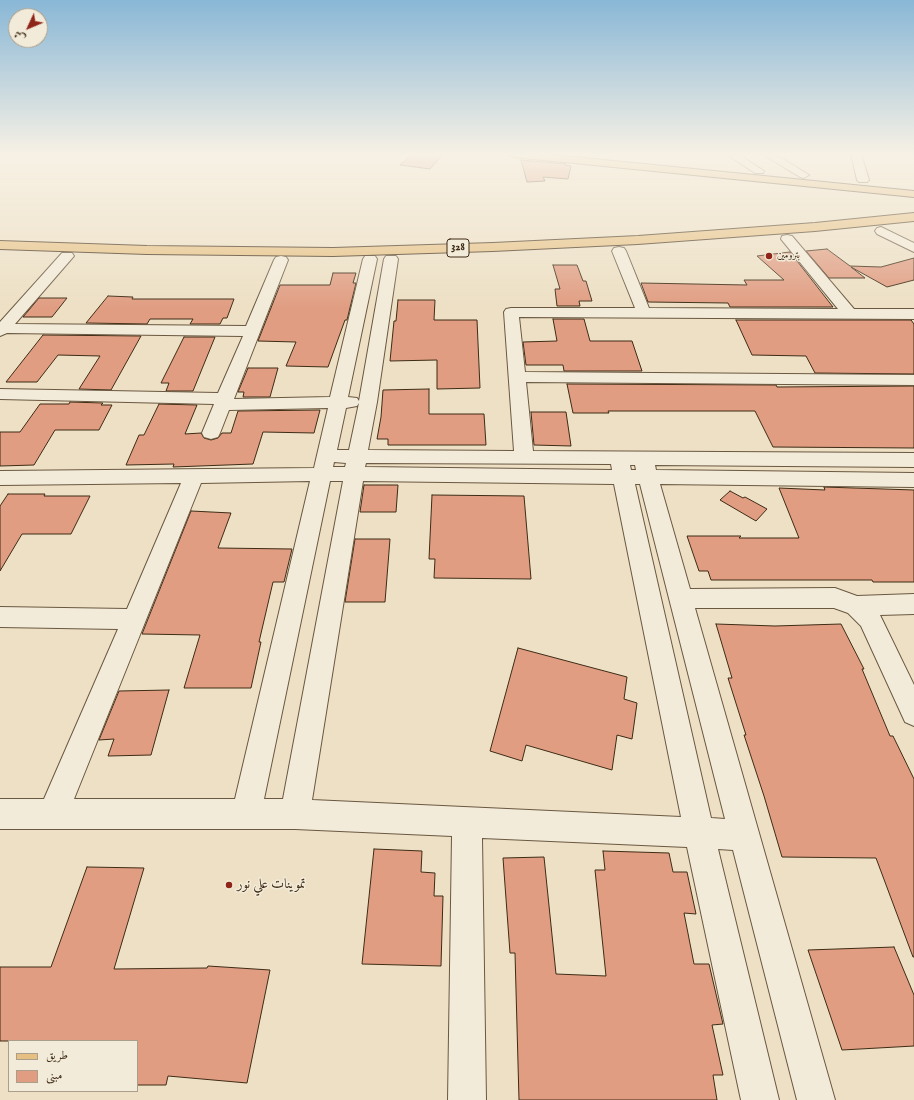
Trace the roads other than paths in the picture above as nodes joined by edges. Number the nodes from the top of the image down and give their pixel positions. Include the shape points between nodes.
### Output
1 (914, 217) edge
2 (914, 227) edge
3 (900, 229) junction
4 (881, 230) junction
5 (914, 236) edge
6 (787, 239) junction
7 (0, 245) edge
8 (914, 248) edge
9 (619, 251) junction
10 (0, 254) edge
11 (67, 256) junction
12 (370, 259) junction
13 (391, 259) junction
14 (281, 260) junction
15 (644, 313) junction
16 (850, 314) junction
17 (914, 314) edge
18 (2, 330) edge
19 (252, 331) junction
20 (518, 377) junction
21 (914, 380) edge
22 (0, 394) edge
23 (224, 402) junction
24 (368, 402) junction
25 (338, 403) junction
26 (211, 433) dead end
27 (524, 457) junction
28 (914, 460) edge
29 (324, 465) junction
30 (356, 465) junction
31 (633, 467) junction
32 (194, 476) junction
33 (0, 478) edge
34 (914, 480) edge
35 (680, 598) junction
36 (914, 604) edge
37 (856, 606) junction
38 (0, 617) edge
39 (134, 619) junction
40 (914, 713) edge
41 (0, 814) edge
42 (53, 814) junction
43 (295, 814) junction
44 (246, 815) junction
45 (467, 822) junction
46 (699, 833) junction
47 (744, 835) junction
48 (467, 1100) edge
49 (760, 1100) edge
50 (816, 1100) edge

1 - 7 main road, 328 via 653,239 333,252
2 - 3 main road
3 - 4 main road
3 - 5 street
4 - 6 main road
4 - 8 street
6 - 9 main road
6 - 16 street
9 - 13 main road
9 - 15 street
10 - 11 main road
11 - 14 main road
11 - 18 street
12 - 13 main road
12 - 14 main road
12 - 25 street
13 - 24 street
14 - 19 street
15 - 16 street
15 - 20 street via 511,312
16 - 17 street
18 - 19 street
19 - 23 street
20 - 21 street
20 - 27 street
22 - 23 street
23 - 25 street
23 - 26 street
24 - 25 street
24 - 30 street
25 - 29 street
27 - 30 street
27 - 31 street
28 - 31 street
29 - 30 street
29 - 32 street
29 - 44 street
30 - 31 street
30 - 43 street
31 - 34 street
31 - 35 street
31 - 46 street
32 - 33 street
32 - 39 street
35 - 37 street via 835,598
35 - 47 street
36 - 37 street
37 - 40 street via 870,619
38 - 39 street
39 - 42 street
41 - 42 street
42 - 44 street
43 - 44 street
43 - 45 street
45 - 46 street
45 - 48 street
46 - 47 street
46 - 49 street
47 - 50 street

